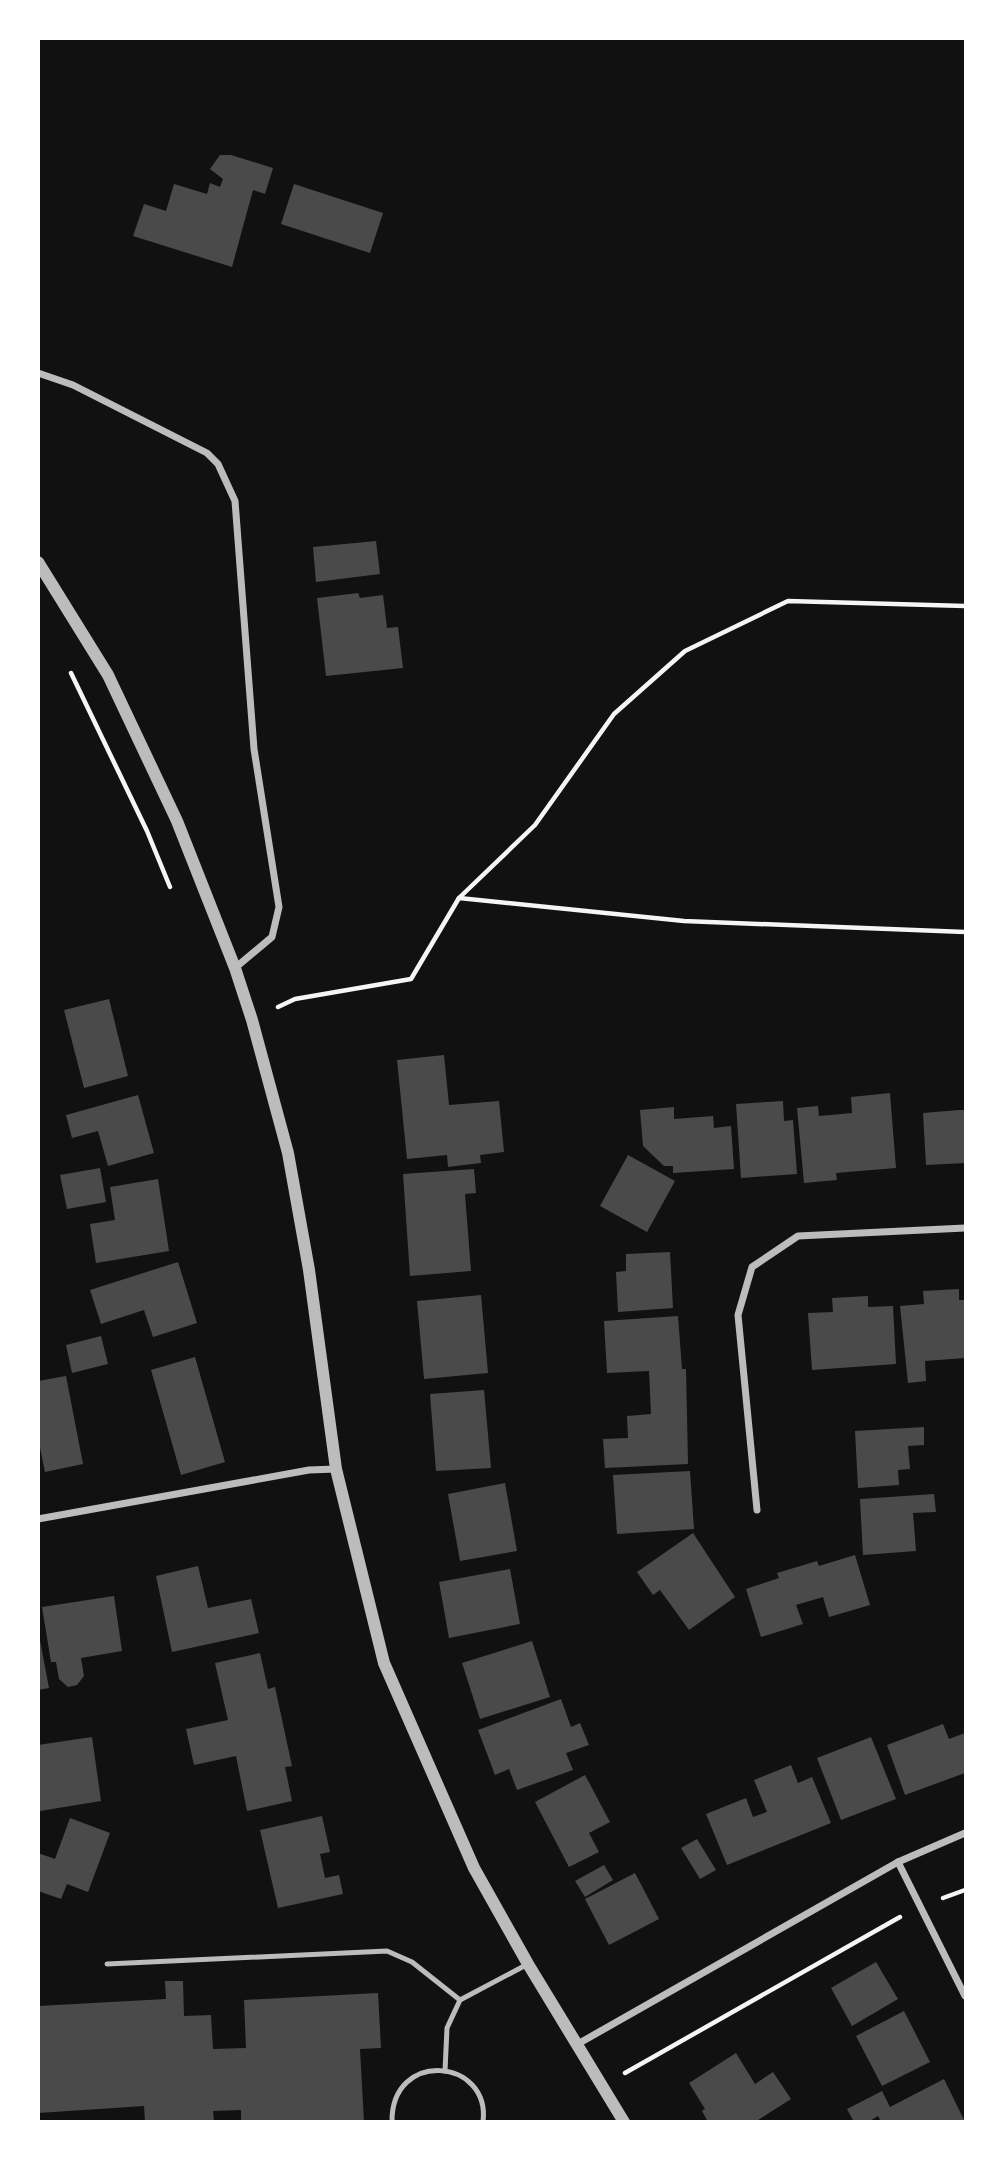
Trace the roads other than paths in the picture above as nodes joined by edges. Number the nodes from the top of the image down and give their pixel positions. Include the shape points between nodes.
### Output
1 (38, 373) edge
2 (38, 562) edge
3 (235, 968) junction
4 (965, 1228) edge
5 (336, 1469) junction
6 (757, 1510) dead end
7 (38, 1519) edge
8 (965, 1833) edge
9 (898, 1862) junction
10 (107, 1964) dead end
11 (528, 1964) junction
12 (965, 1996) edge
13 (460, 2000) junction
14 (576, 2045) junction
15 (445, 2071) junction
16 (392, 2122) edge
17 (483, 2122) edge
18 (624, 2122) edge

1 - 3 street via 73,385 206,453 218,464 235,501 254,750 279,907 272,937
2 - 3 street via 108,675 177,821
3 - 5 street via 290,1166
4 - 6 street via 798,1236 752,1267 738,1315
5 - 7 street
5 - 11 street via 384,1663 474,1868
8 - 9 street
9 - 12 street
9 - 14 street
10 - 13 lane via 387,1951 412,1962
11 - 13 lane
11 - 14 street
13 - 15 lane via 447,2028
14 - 18 street
15 - 16 lane via 420,2073 408,2081 398,2092
15 - 17 lane via 475,2088

